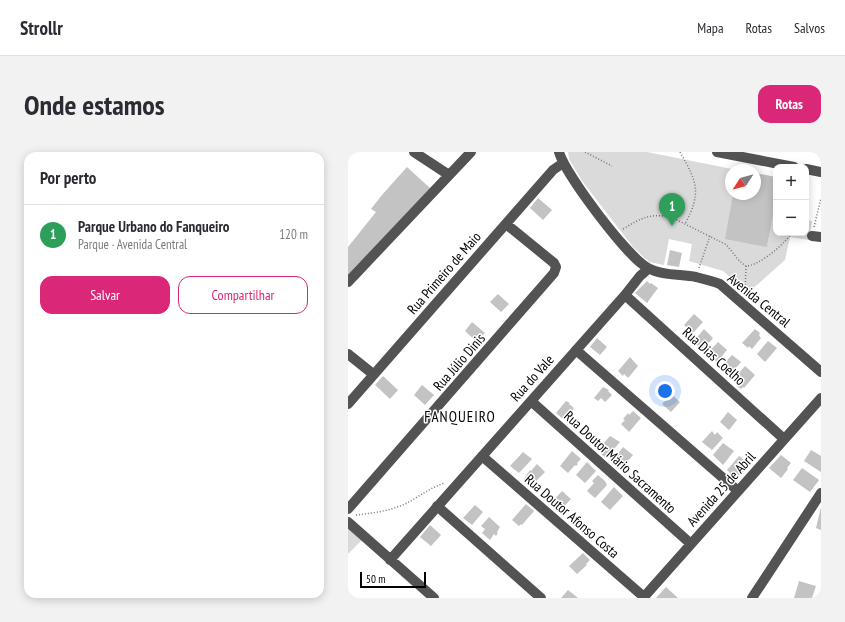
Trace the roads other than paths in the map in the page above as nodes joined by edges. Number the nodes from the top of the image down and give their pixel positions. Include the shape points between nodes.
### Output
1 (414, 152) edge
2 (470, 152) edge
3 (559, 152) edge
4 (719, 152) edge
5 (755, 152) edge
6 (763, 161) junction
7 (563, 163) junction
8 (778, 164) edge
9 (809, 170) edge
10 (821, 172) edge
11 (449, 175) junction
12 (506, 224) junction
13 (648, 269) junction
14 (348, 282) edge
15 (625, 295) junction
16 (576, 350) junction
17 (348, 354) edge
18 (821, 372) edge
19 (373, 374) junction
20 (821, 398) edge
21 (530, 401) junction
22 (348, 404) edge
23 (784, 439) junction
24 (482, 456) junction
25 (738, 491) junction
26 (820, 495) edge
27 (437, 506) junction
28 (350, 516) edge
29 (691, 544) junction
30 (390, 560) junction
31 (434, 598) edge
32 (541, 598) edge
33 (643, 598) edge
34 (752, 598) edge

1 - 11 street
2 - 11 street
3 - 7 street
4 - 6 street
5 - 6 street
6 - 8 street
7 - 12 street, Rua Primeiro de Maio via 553,170
7 - 13 street via 615,235
9 - 10 street
11 - 14 street
12 - 19 street, Rua Primeiro de Maio
12 - 28 street, Rua Júlio Dinis via 554,263 554,273
13 - 15 street, Rua do Vale
13 - 18 street, Avenida Central via 720,284
15 - 16 street, Rua do Vale
15 - 23 street, Rua Dias Coelho
16 - 21 street, Rua do Vale
16 - 25 street
17 - 19 street
19 - 22 street, Rua Primeiro de Maio
20 - 23 street, Avenida 25 de Abril
21 - 24 street, Rua do Vale
21 - 29 street, Rua Doutor Mário Sacramento
23 - 25 street, Avenida 25 de Abril
24 - 27 street, Rua do Vale
24 - 33 street, Rua Doutor Afonso Costa
25 - 29 street, Avenida 25 de Abril
26 - 34 street
27 - 30 street, Rua do Vale
27 - 32 street
28 - 30 street
29 - 33 street, Avenida 25 de Abril
30 - 31 street

